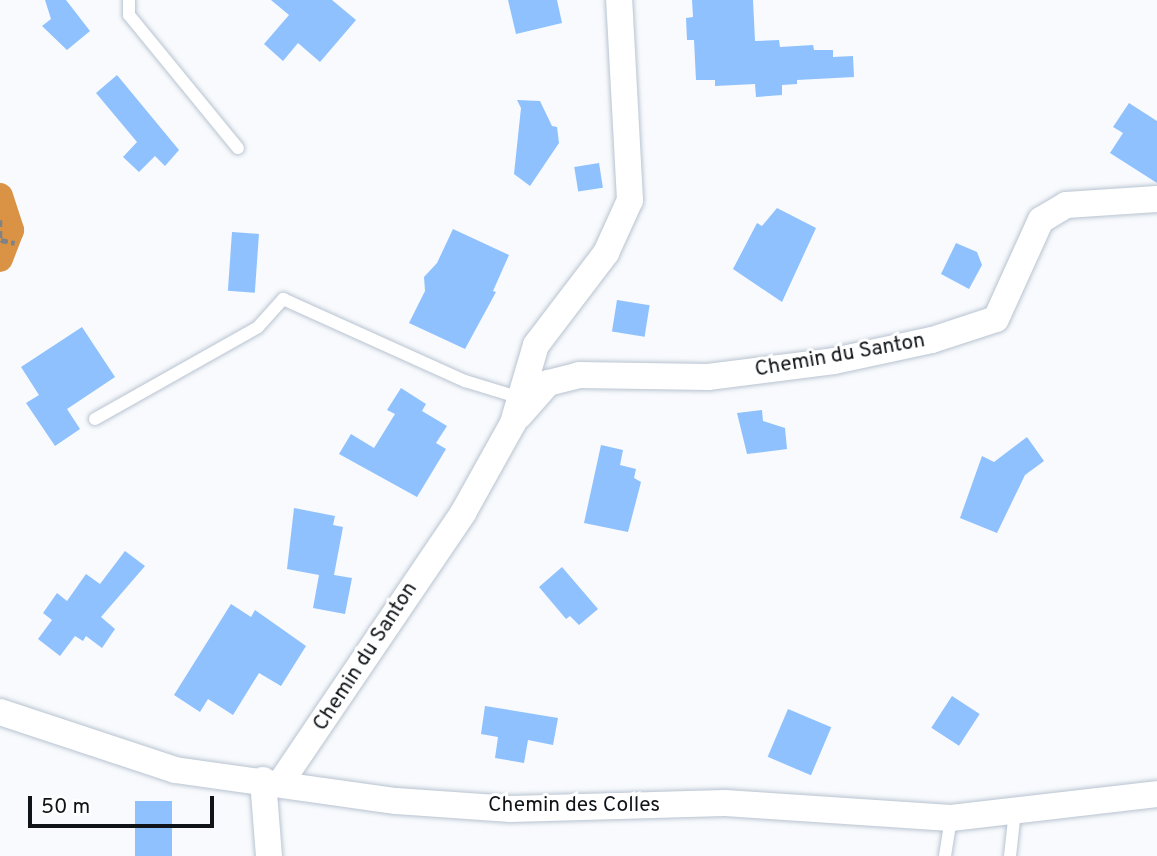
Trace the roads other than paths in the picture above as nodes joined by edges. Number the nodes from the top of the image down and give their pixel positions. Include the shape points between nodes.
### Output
1 (129, 0) edge
2 (619, 0) edge
3 (239, 148) dead end
4 (1157, 199) edge
5 (517, 410) junction
6 (94, 419) dead end
7 (0, 712) edge
8 (272, 781) junction
9 (1157, 794) edge
10 (1015, 811) junction
11 (951, 818) junction
12 (268, 856) edge
13 (945, 856) edge
14 (1010, 856) edge

1 - 3 lane via 129,15
2 - 5 street, Chemin du Santon via 631,200 606,253 536,345
4 - 5 street, Chemin du Santon via 1066,205 1041,220 996,319 932,340 834,361 708,377 579,375 548,383
5 - 6 lane via 465,381 283,299 258,327
5 - 8 street, Chemin du Santon via 463,513
7 - 8 street, Chemin des Colles via 175,770
8 - 11 street, Chemin des Colles via 396,801 511,809 725,803
8 - 12 street
9 - 10 street, Chemin des Colles
10 - 11 street, Chemin des Colles
10 - 14 lane
11 - 13 lane

